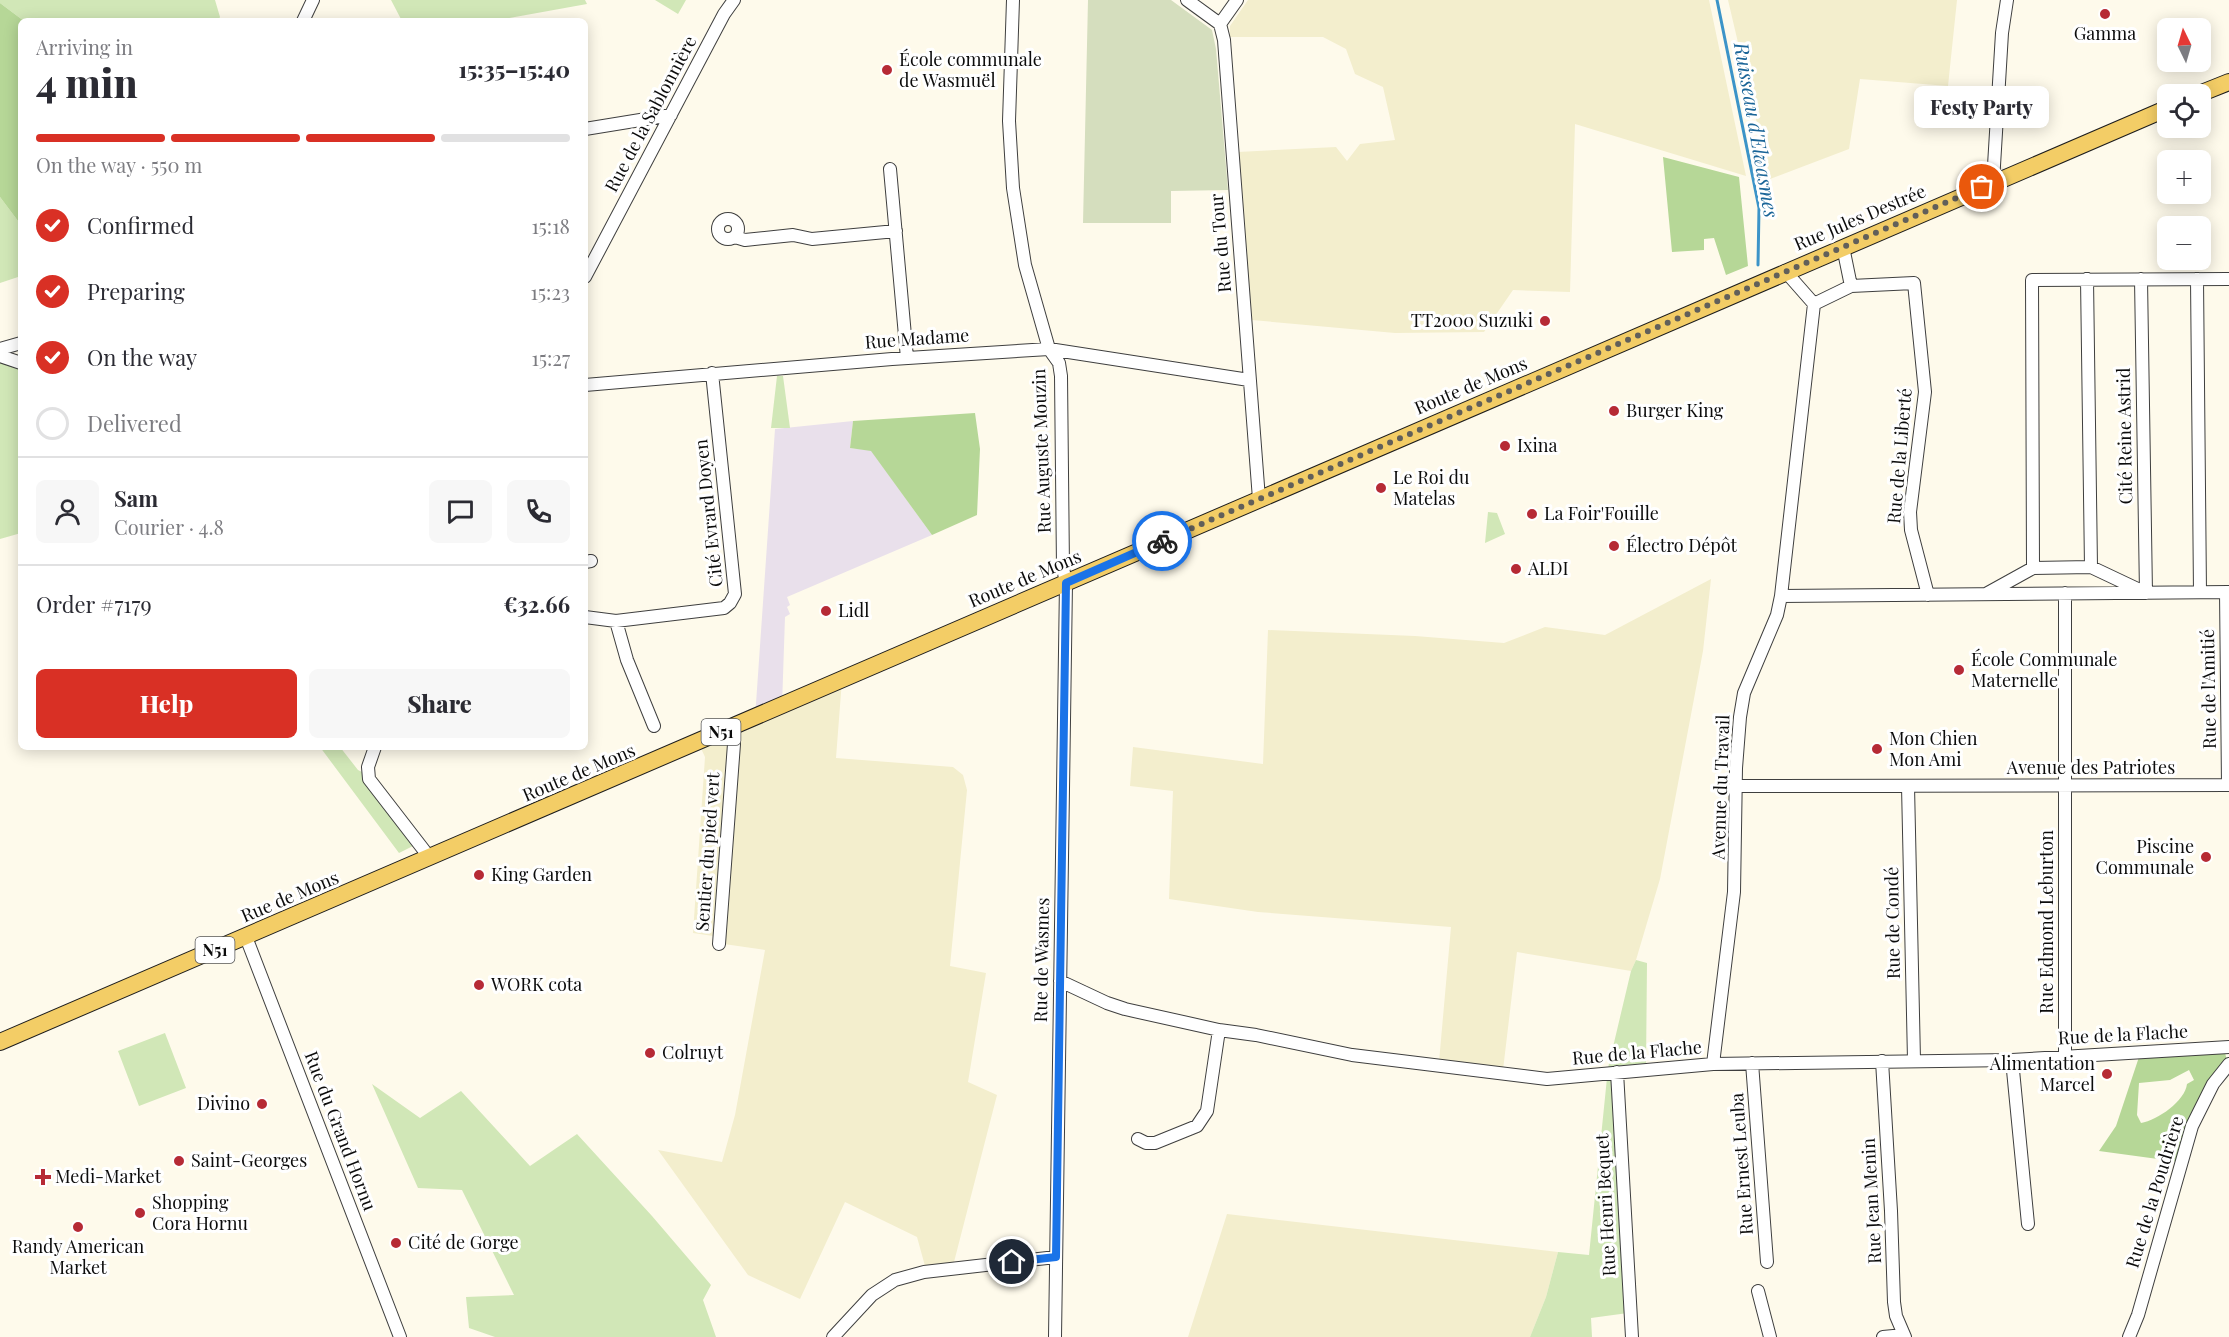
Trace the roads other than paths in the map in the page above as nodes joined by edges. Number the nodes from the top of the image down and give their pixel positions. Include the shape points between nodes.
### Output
1 (313, 0) edge
2 (734, 0) edge
3 (1013, 0) edge
4 (1187, 0) edge
5 (1237, 0) edge
6 (2007, 0) edge
7 (304, 18) edge
8 (1220, 24) junction
9 (2229, 82) edge
10 (2211, 89) edge
11 (2157, 113) edge
12 (671, 115) junction
13 (588, 129) edge
14 (890, 169) dead end
15 (1993, 183) junction
16 (896, 231) junction
17 (735, 237) dead end
18 (1843, 247) junction
19 (588, 272) edge
20 (1785, 272) junction
21 (2087, 279) junction
22 (2141, 279) junction
23 (2198, 279) junction
24 (2229, 279) edge
25 (1851, 286) junction
26 (1814, 304) junction
27 (1634, 336) joint
28 (18, 344) edge
29 (0, 349) edge
30 (1049, 349) junction
31 (0, 356) edge
32 (907, 358) junction
33 (18, 362) edge
34 (712, 373) junction
35 (1249, 380) junction
36 (588, 384) edge
37 (1259, 499) junction
38 (2091, 567) junction
39 (2033, 568) junction
40 (1066, 583) junction
41 (2200, 592) junction
42 (2227, 592) edge
43 (2064, 593) junction
44 (2146, 593) junction
45 (1986, 594) junction
46 (1928, 595) junction
47 (1781, 596) junction
48 (588, 617) edge
49 (616, 621) junction
50 (654, 726) dead end
51 (730, 729) junction
52 (374, 750) edge
53 (2228, 785) edge
54 (1737, 786) junction
55 (1908, 786) junction
56 (2065, 786) junction
57 (430, 858) junction
58 (246, 937) junction
59 (719, 944) dead end
60 (1060, 981) junction
61 (1219, 1030) junction
62 (0, 1042) edge
63 (2229, 1047) edge
64 (2065, 1057) junction
65 (1914, 1060) junction
66 (2012, 1060) junction
67 (1882, 1061) junction
68 (1752, 1063) junction
69 (1713, 1064) junction
70 (2229, 1064) edge
71 (1617, 1072) junction
72 (1138, 1139) dead end
73 (2028, 1224) dead end
74 (1056, 1257) junction
75 (1767, 1262) dead end
76 (1758, 1291) dead end
77 (1904, 1336) edge
78 (400, 1337) edge
79 (833, 1337) edge
80 (1054, 1337) edge
81 (1632, 1337) edge
82 (1770, 1337) edge
83 (1883, 1337) edge
84 (2129, 1337) edge

1 - 7 street
2 - 12 street, Rue de la Sablonnière
3 - 30 street, Rue Auguste Mouzin via 1009,122 1012,177 1025,264
4 - 8 street
5 - 8 street
6 - 15 street
8 - 35 street, Rue du Tour
9 - 10 main road
11 - 15 main road, Rue Jules Destrée / N51
12 - 13 street
12 - 19 street, Rue de la Sablonnière
14 - 16 street
15 - 18 main road, Rue Jules Destrée / N51
16 - 17 street via 813,239 793,235 745,240
16 - 32 street
18 - 20 main road, Rue Jules Destrée / N51
18 - 25 street
20 - 26 street
20 - 27 main road, Rue Jules Destrée / N51
21 - 22 street
21 - 38 street, Cité Reine Astrid
21 - 39 street via 2032,280
22 - 23 street
22 - 44 street, Cité Reine Astrid
23 - 24 street
23 - 41 street
25 - 26 street
25 - 46 street, Rue de la Liberté via 1914,283 1925,392 1910,512
26 - 47 street, Avenue du Travail
27 - 37 main road, Route de Mons / N51
28 - 29 street
30 - 32 street, Rue Madame
30 - 35 street, Rue Madame
30 - 40 street, Rue Auguste Mouzin via 1059,363 1061,376
31 - 33 street
32 - 34 street, Rue Madame
34 - 36 street, Rue Madame
34 - 49 street, Cité Evrard Doyen via 734,599 724,608
35 - 37 street, Rue du Tour
37 - 40 main road, Route de Mons / N51
38 - 39 street
38 - 44 street
39 - 45 street
40 - 51 main road, Route de Mons / N51
40 - 60 street, Rue de Wasmes
41 - 42 street
41 - 44 street
42 - 53 street, Rue de l'Amitié
43 - 44 street
43 - 45 street
43 - 56 street, Rue Edmond Leburton
45 - 46 street
46 - 47 street
47 - 54 street, Avenue du Travail via 1777,615 1744,693
48 - 49 street, Cité Evrard Doyen
49 - 50 street
51 - 57 main road, Route de Mons / N51
51 - 59 street, Sentier du pied vert via 734,744
52 - 57 street via 368,767 369,779
53 - 56 street, Avenue des Patriotes
54 - 55 street, Avenue des Patriotes
54 - 69 street, Avenue du Travail via 1734,892
55 - 56 street, Avenue des Patriotes
55 - 65 street, Rue de Condé
56 - 64 street, Rue Edmond Leburton
57 - 58 main road, Rue de Mons / N51
58 - 62 main road, Rue de Mons / N51
58 - 78 street, Rue du Grand Hornu
60 - 61 street, Rue de la Flache via 1125,1009
60 - 74 street, Rue de Wasmes
61 - 71 street, Rue de la Flache via 1352,1055 1547,1079
61 - 72 street via 1207,1111 1197,1126 1155,1143
63 - 64 street, Rue de la Flache
64 - 66 street, Rue de la Flache
65 - 66 street, Rue de la Flache
65 - 67 street, Rue de la Flache
66 - 73 street
67 - 68 street, Rue de la Flache
67 - 77 street, Rue Jean Menin via 1894,1302
68 - 69 street, Rue de la Flache
68 - 75 street, Rue Ernest Leuba
69 - 71 street, Rue de la Flache
70 - 84 street, Rue de la Poudrière via 2213,1084 2192,1126
71 - 81 street, Rue Henri Bequet
74 - 79 street via 924,1272 895,1280 872,1294
74 - 80 street, Rue de Wasmes
76 - 82 street
77 - 83 street

